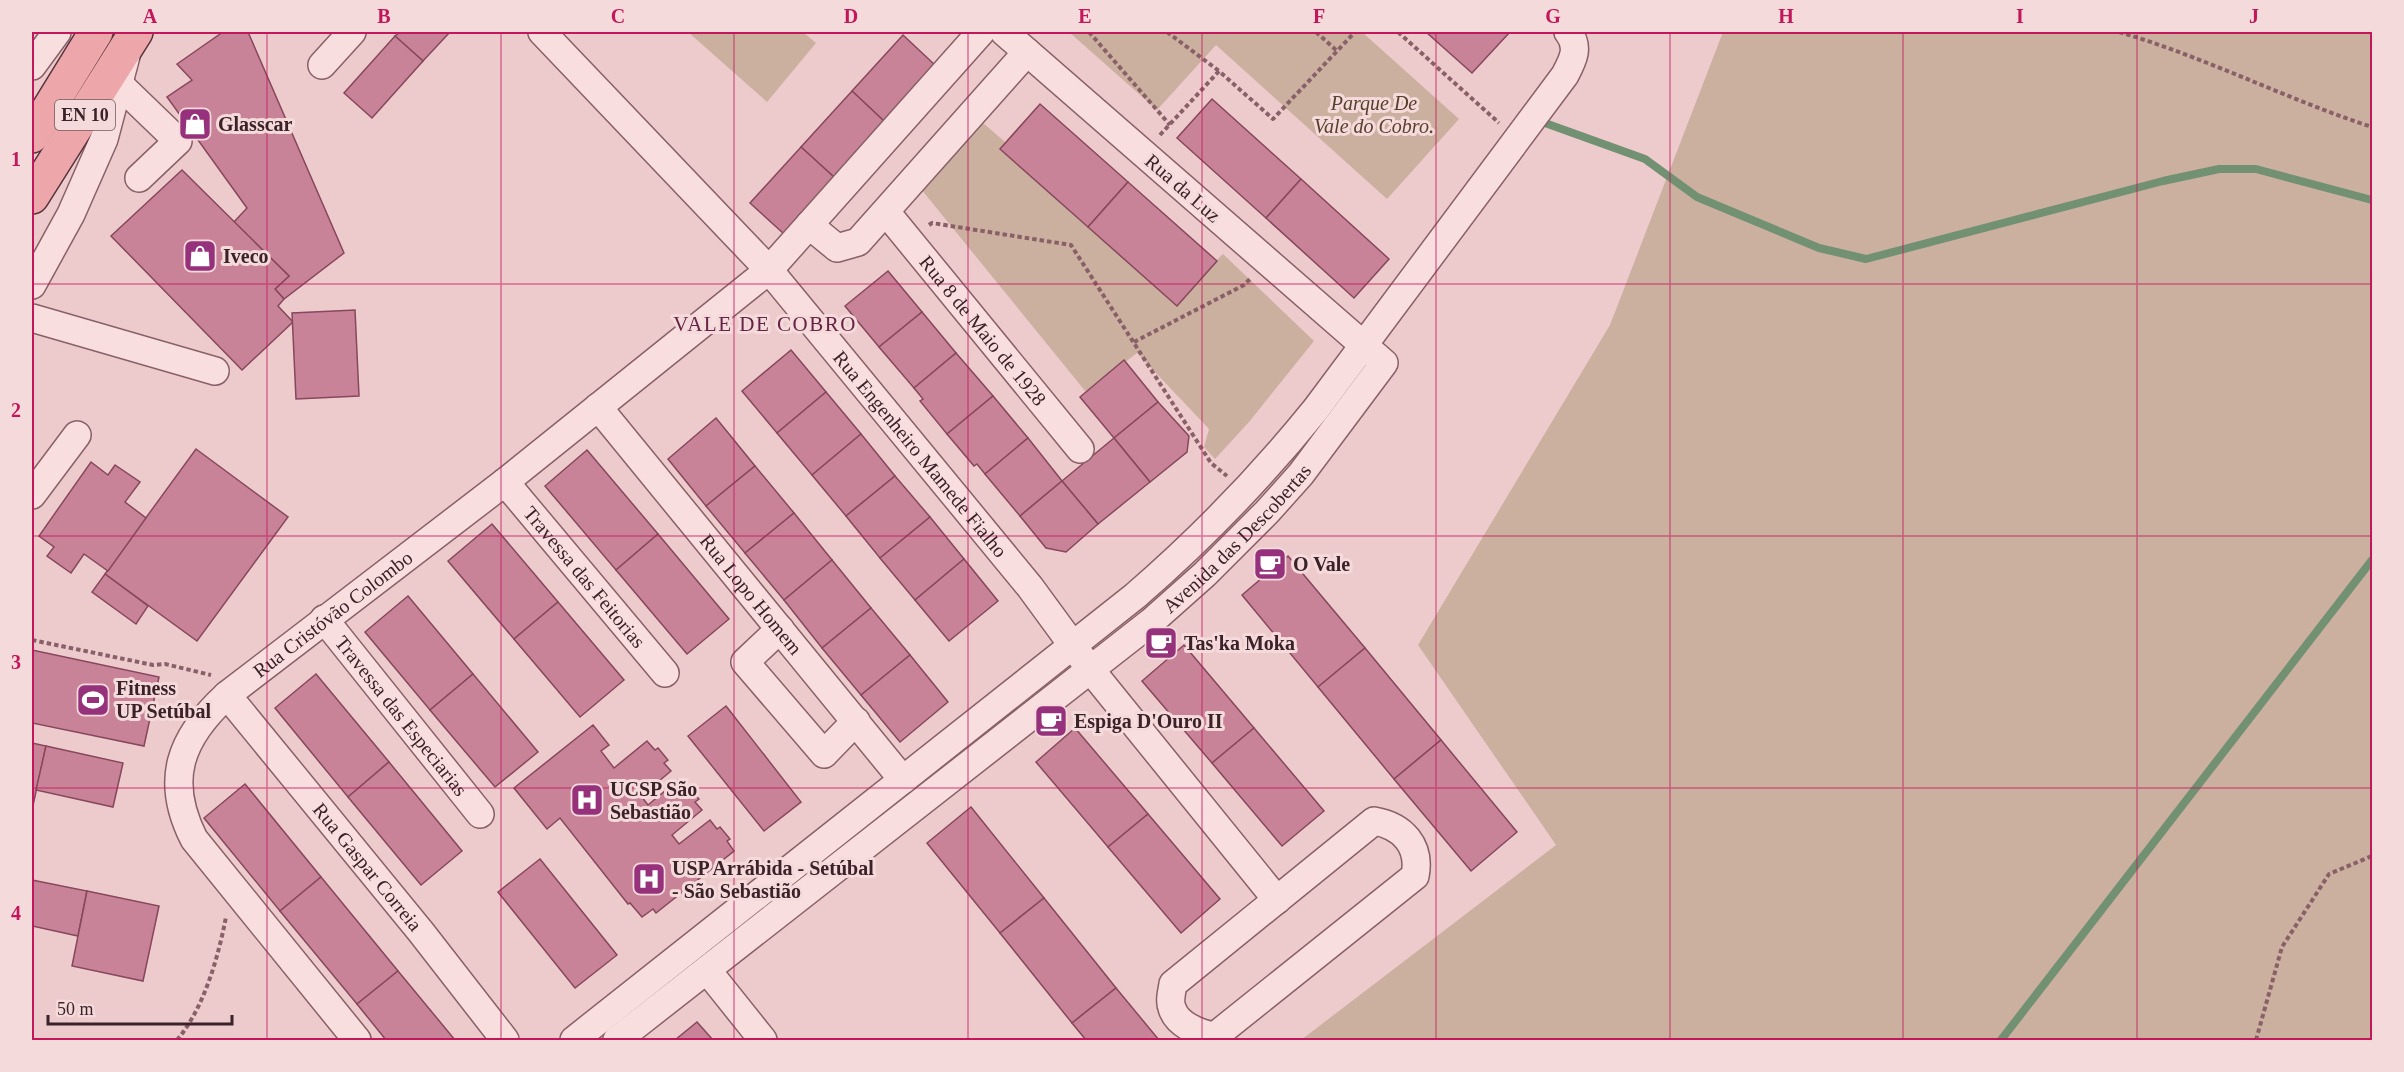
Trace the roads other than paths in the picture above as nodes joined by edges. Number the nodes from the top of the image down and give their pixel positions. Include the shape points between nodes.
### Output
1 (57, 32) edge
2 (96, 32) edge
3 (352, 32) edge
4 (542, 32) edge
5 (1004, 32) edge
6 (1568, 32) edge
7 (966, 36) edge
8 (134, 37) edge
9 (1027, 52) junction
10 (322, 65) dead end
11 (32, 66) edge
12 (120, 85) junction
13 (32, 136) edge
14 (139, 178) dead end
15 (32, 197) edge
16 (886, 212) junction
17 (808, 225) junction
18 (769, 270) junction
19 (32, 285) edge
20 (32, 318) edge
21 (1362, 345) junction
22 (215, 371) dead end
23 (598, 407) junction
24 (77, 435) dead end
25 (1080, 449) dead end
26 (505, 482) junction
27 (32, 495) edge
28 (324, 619) junction
29 (780, 629) junction
30 (1073, 645) junction
31 (1090, 669) junction
32 (664, 673) dead end
33 (219, 685) junction
34 (856, 721) junction
35 (903, 780) junction
36 (480, 814) dead end
37 (1277, 900) junction
38 (707, 970) junction
39 (357, 1041) edge
40 (505, 1041) edge
41 (574, 1041) edge
42 (617, 1041) edge
43 (763, 1041) edge

1 - 11 street
2 - 13 main road, EN 10
3 - 10 street
4 - 18 street, Rua Engenheiro Mamede Fialho
5 - 9 street, Rua da Luz
6 - 21 street, Avenida das Descobertas via 1575,42 1575,51 1565,75
7 - 17 street
8 - 12 street
8 - 15 main road, EN 10
9 - 16 street
9 - 21 street, Rua da Luz
12 - 14 street via 178,141
12 - 19 street via 105,140
16 - 17 street via 858,242 837,248
16 - 25 street, Rua 8 de Maio de 1928
17 - 18 street
18 - 23 street, Rua Cristóvão Colombo
18 - 30 street, Rua Engenheiro Mamede Fialho via 1030,587
20 - 22 street
21 - 30 street, Avenida das Descobertas via 1278,455 1204,534
21 - 31 street, Avenida das Descobertas via 1384,363 1301,474 1205,574
23 - 26 street, Rua Cristóvão Colombo
23 - 29 street, Rua Lopo Homem
24 - 27 street
26 - 28 street, Rua Cristóvão Colombo
26 - 32 street, Travessa das Feitorias
28 - 33 street, Rua Cristóvão Colombo
28 - 36 street, Travessa das Especiarias
29 - 34 street, Rua Lopo Homem
29 - 34 street via 745,663 824,754
30 - 31 street, Rua Engenheiro Mamede Fialho
30 - 35 street, Avenida das Descobertas
31 - 37 street, Rua Engenheiro Mamede Fialho
31 - 38 street, Avenida das Descobertas
33 - 39 street, Rua Cristóvão Colombo via 186,744 179,769 178,797 184,820 194,839
33 - 40 street, Rua Gaspar Correia
34 - 35 street, Rua Lopo Homem
35 - 41 street, Avenida das Descobertas
37 - 37 street via 1374,821 1401,831 1417,856 1415,876 1215,1036 1204,1035 1179,1021 1172,1009 1173,984
38 - 42 street, Avenida das Descobertas
38 - 43 street

